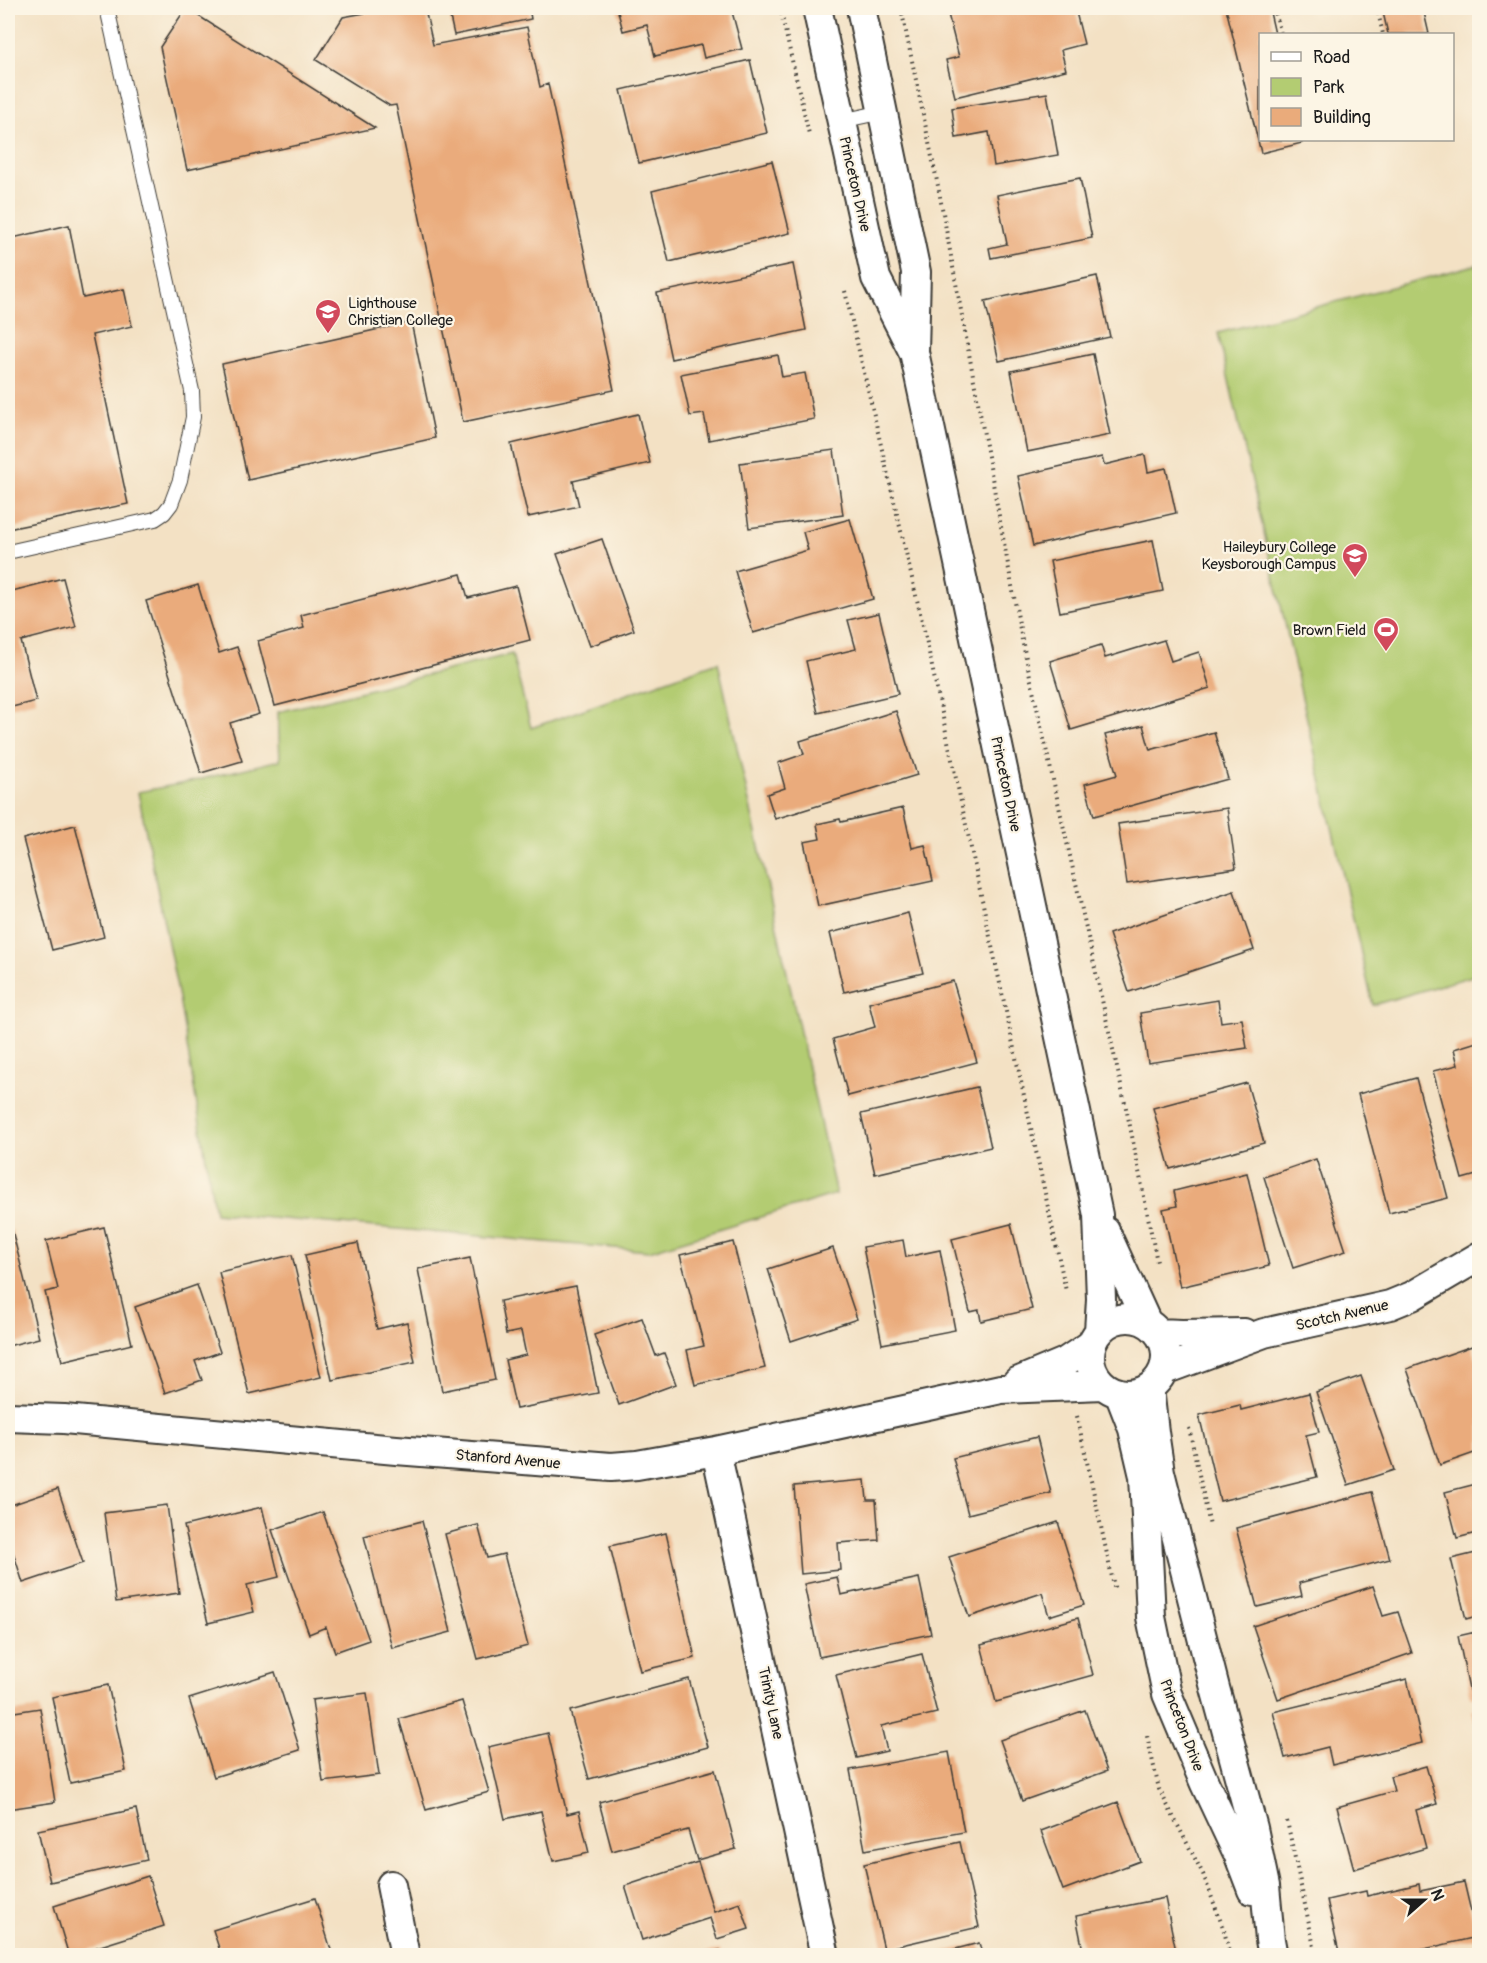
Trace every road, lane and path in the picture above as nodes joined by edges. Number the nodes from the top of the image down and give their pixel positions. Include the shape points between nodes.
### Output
1 (107, 8) edge
2 (780, 8) edge
3 (817, 8) edge
4 (861, 8) edge
5 (901, 8) edge
6 (1274, 8) edge
7 (1377, 8) edge
8 (1281, 33) edge
9 (1383, 33) edge
10 (883, 112) junction
11 (841, 121) junction
12 (809, 135) dead end
13 (844, 286) dead end
14 (914, 352) junction
15 (8, 552) edge
16 (1098, 1215) junction
17 (1479, 1256) edge
18 (1158, 1270) dead end
19 (1069, 1302) dead end
20 (1153, 1328) junction
21 (1264, 1332) junction
22 (1096, 1337) junction
23 (1157, 1379) junction
24 (1071, 1387) junction
25 (1001, 1389) junction
26 (1111, 1389) junction
27 (8, 1417) edge
28 (1186, 1418) dead end
29 (716, 1450) junction
30 (1211, 1531) dead end
31 (1117, 1599) dead end
32 (1147, 1734) dead end
33 (1284, 1814) dead end
34 (391, 1885) dead end
35 (1271, 1948) edge
36 (405, 1956) edge
37 (825, 1956) edge
38 (1230, 1956) edge
39 (1316, 1956) edge

1 - 15 lane via 192,391 193,417 180,480 164,513 155,519
2 - 12 path
3 - 11 street, Princeton Drive
4 - 10 street, Princeton Drive
5 - 18 path via 1022,640
6 - 8 path
7 - 9 path
10 - 11 lane
10 - 14 street, Princeton Drive via 916,272
11 - 14 street, Princeton Drive via 876,278
13 - 19 path via 926,634
14 - 16 street, Princeton Drive
16 - 20 street, Princeton Drive
16 - 22 street, Princeton Drive via 1101,1299
17 - 21 street, Scotch Avenue via 1390,1305
20 - 21 street, Scotch Avenue via 1182,1334
20 - 22 street via 1134,1318 1122,1318 1109,1323
20 - 23 street via 1164,1341 1166,1351 1166,1361
21 - 23 street, Scotch Avenue
22 - 25 street, Stanford Avenue via 1065,1362
22 - 26 street via 1091,1366
23 - 26 street via 1130,1394
23 - 35 street, Princeton Drive via 1154,1432 1160,1472 1253,1828 1265,1886
24 - 25 street, Stanford Avenue
24 - 26 street, Stanford Avenue
24 - 31 path
25 - 29 street, Stanford Avenue
26 - 35 street, Princeton Drive via 1133,1429 1144,1476 1150,1617 1167,1694 1239,1856
27 - 29 street, Stanford Avenue via 610,1467
28 - 30 path
29 - 37 street, Trinity Lane
32 - 38 path via 1160,1789 1203,1874
33 - 39 path
34 - 36 street

